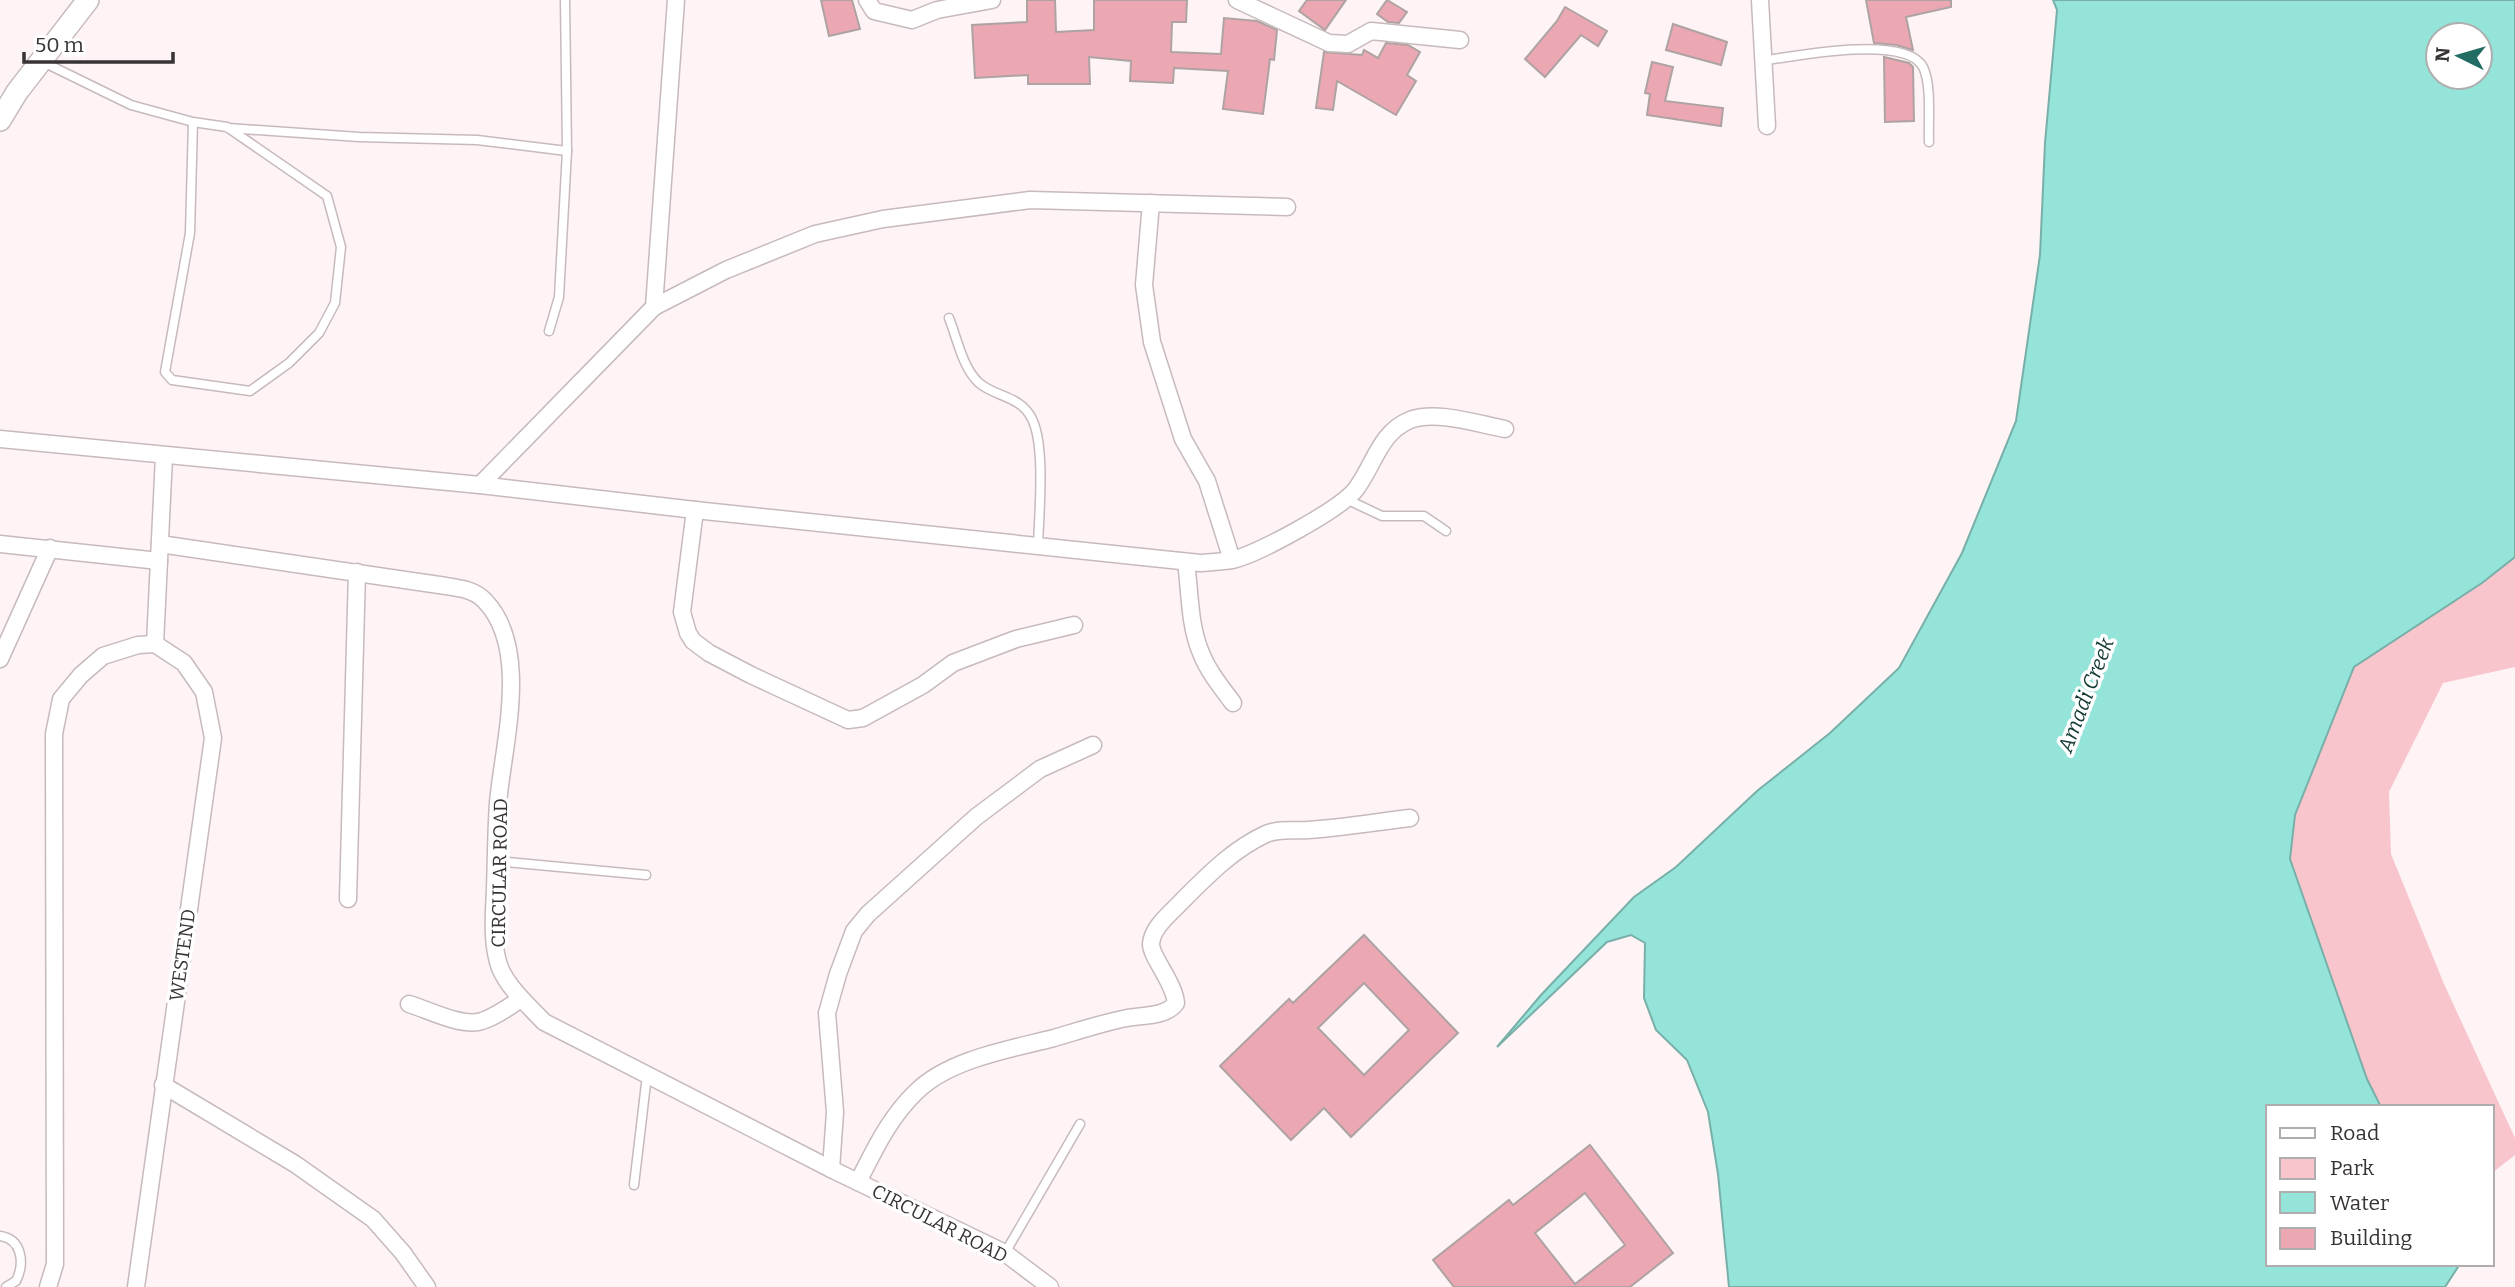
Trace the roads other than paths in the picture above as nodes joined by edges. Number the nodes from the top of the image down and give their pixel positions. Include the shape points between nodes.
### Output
1 (88, 0) edge
2 (565, 0) edge
3 (676, 0) edge
4 (867, 0) edge
5 (992, 0) edge
6 (1237, 0) edge
7 (1760, 0) edge
8 (1460, 40) dead end
9 (40, 61) junction
10 (1762, 61) junction
11 (0, 120) edge
12 (193, 122) junction
13 (1767, 126) dead end
14 (227, 127) junction
15 (1929, 142) dead end
16 (568, 151) junction
17 (1151, 203) junction
18 (1287, 207) dead end
19 (654, 307) junction
20 (949, 318) dead end
21 (549, 331) dead end
22 (1505, 429) dead end
23 (0, 439) edge
24 (164, 456) junction
25 (480, 485) junction
26 (1346, 499) junction
27 (695, 510) junction
28 (1446, 531) dead end
29 (0, 544) edge
30 (1038, 546) junction
31 (50, 548) junction
32 (159, 552) junction
33 (1232, 560) junction
34 (1186, 562) junction
35 (357, 572) junction
36 (1074, 625) dead end
37 (155, 644) junction
38 (0, 659) edge
39 (1233, 703) dead end
40 (1093, 745) dead end
41 (1410, 818) dead end
42 (496, 861) junction
43 (646, 875) dead end
44 (348, 899) dead end
45 (522, 999) junction
46 (409, 1004) dead end
47 (647, 1074) junction
48 (163, 1085) junction
49 (1080, 1124) dead end
50 (831, 1169) junction
51 (858, 1182) junction
52 (634, 1185) dead end
53 (0, 1236) edge
54 (1005, 1253) junction
55 (6, 1287) edge
56 (48, 1287) edge
57 (136, 1287) edge
58 (427, 1287) edge
59 (1050, 1287) edge

1 - 9 street
2 - 16 lane
3 - 19 street
4 - 5 street via 874,11 912,20 937,10
6 - 8 street via 1329,43 1348,44 1371,31
7 - 10 street
9 - 11 street
9 - 12 lane via 131,105
10 - 13 street
10 - 15 lane via 1856,49 1914,56 1923,67 1927,85
12 - 14 lane
12 - 14 lane via 190,233 164,372 172,380 250,391 289,363 319,333 335,303 341,247 327,196
14 - 16 lane via 477,140
16 - 21 lane via 559,297
17 - 18 street
17 - 19 street via 1030,200 883,219 815,234 726,270
17 - 33 street via 1144,285 1152,342 1183,439 1207,481
19 - 25 street
20 - 30 lane via 974,377 1017,401 1031,416 1038,436
22 - 26 street via 1434,416 1410,420 1385,436 1373,463
23 - 24 street
24 - 25 street
24 - 32 street
25 - 27 street
26 - 28 lane via 1382,516 1424,516
26 - 33 street via 1259,550
27 - 30 street
27 - 36 street via 681,612 693,642 751,675 848,719 863,718 953,663 1016,639
29 - 31 street, CIRCULAR ROAD
30 - 34 street
31 - 32 street, CIRCULAR ROAD
31 - 38 street
32 - 35 street, CIRCULAR ROAD
32 - 37 street
33 - 34 street
34 - 39 street via 1200,652
35 - 42 street, CIRCULAR ROAD via 468,590 493,612 507,648 512,680
35 - 44 street
37 - 48 street, WESTEND via 184,663 204,692 213,738
37 - 56 street via 103,656 81,675 61,699 54,734 55,1264
40 - 50 street via 1041,769 976,817 854,931 827,1013 835,1112
41 - 51 street via 1307,830 1284,828 1248,845 1214,869 1152,938 1152,951 1175,995 1173,1008 981,1057 936,1076 887,1124
42 - 43 lane
42 - 45 street, CIRCULAR ROAD via 496,951 501,970
45 - 46 street via 476,1022
45 - 47 street, CIRCULAR ROAD via 544,1022
47 - 50 street, CIRCULAR ROAD
47 - 52 lane
48 - 57 street, WESTEND
48 - 58 street via 295,1164 373,1219
49 - 54 lane
50 - 51 street, CIRCULAR ROAD
51 - 54 street, CIRCULAR ROAD
53 - 55 lane via 17,1244 21,1262 16,1281
54 - 59 street, CIRCULAR ROAD

